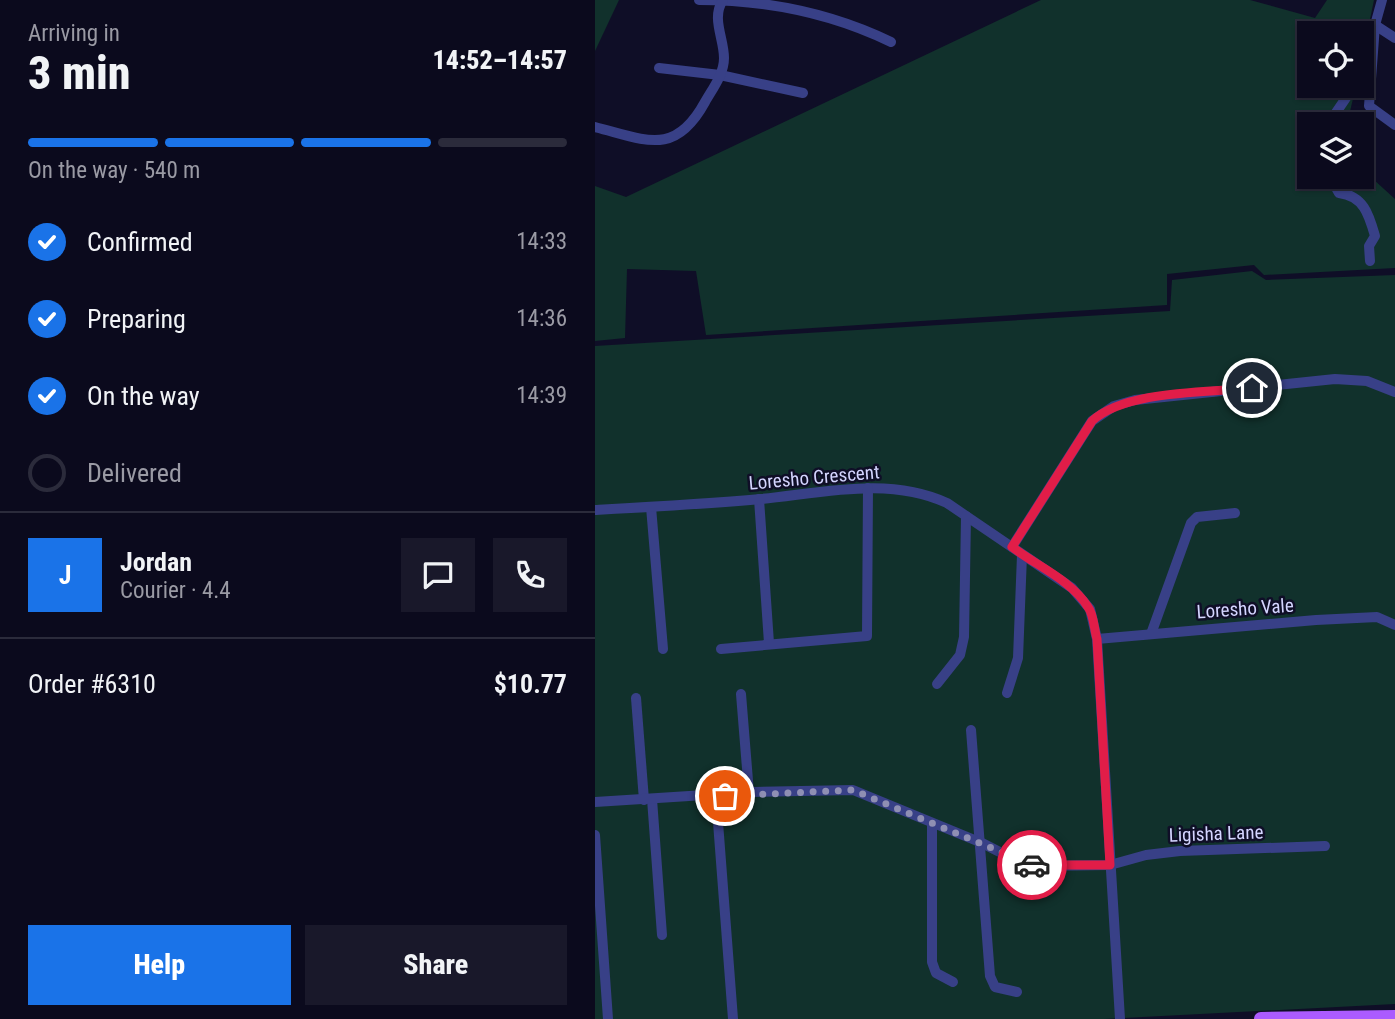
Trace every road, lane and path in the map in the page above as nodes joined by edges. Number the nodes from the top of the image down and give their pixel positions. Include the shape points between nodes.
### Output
1 (699, 0) edge
2 (723, 0) edge
3 (1382, 0) edge
4 (1375, 25) junction
5 (1395, 38) edge
6 (891, 42) dead end
7 (659, 68) dead end
8 (720, 75) junction
9 (803, 93) dead end
10 (1395, 125) edge
11 (595, 127) edge
12 (1337, 189) edge
13 (1370, 261) dead end
14 (1395, 392) edge
15 (868, 488) junction
16 (759, 499) junction
17 (652, 507) junction
18 (595, 510) edge
19 (1235, 513) dead end
20 (966, 516) junction
21 (1012, 547) junction
22 (1022, 555) junction
23 (1395, 625) edge
24 (1151, 634) junction
25 (1097, 639) junction
26 (769, 643) junction
27 (663, 649) dead end
28 (721, 649) dead end
29 (937, 684) dead end
30 (1007, 693) dead end
31 (741, 694) dead end
32 (636, 698) dead end
33 (971, 730) dead end
34 (749, 793) junction
35 (716, 796) junction
36 (648, 799) junction
37 (595, 802) edge
38 (932, 825) junction
39 (595, 835) edge
40 (982, 843) junction
41 (1325, 846) dead end
42 (1110, 865) junction
43 (662, 934) dead end
44 (953, 982) dead end
45 (1017, 992) dead end
46 (1395, 1017) edge
47 (608, 1019) edge
48 (733, 1019) edge
49 (1120, 1019) edge
50 (1261, 1019) edge
51 (1318, 1019) edge

1 - 2 street
2 - 6 street via 821,15
2 - 8 street via 717,18 724,60
3 - 4 street
4 - 5 street
4 - 10 street via 1369,106
7 - 8 street
8 - 9 street
8 - 11 street via 689,128 671,139 659,142
12 - 13 street via 1363,203 1368,213 1375,236 1369,246
14 - 21 street via 1367,380 1335,379 1114,406 1092,421
15 - 16 street, Loresho Crescent
15 - 20 street, Loresho Crescent via 925,493
15 - 26 street via 867,636
16 - 17 street, Loresho Crescent
16 - 26 street
17 - 18 street, Loresho Crescent
17 - 27 street
19 - 24 street via 1197,517 1191,523
20 - 21 street, Loresho Crescent
20 - 29 street via 964,637 960,655
21 - 22 street, Loresho Crescent
22 - 25 street, Loresho Crescent via 1081,598 1090,609
22 - 30 street via 1018,658
23 - 24 street, Loresho Vale via 1363,617
24 - 25 street, Loresho Vale
25 - 42 street, Loresho Crescent
26 - 28 street
31 - 34 street
32 - 36 street
33 - 40 street
34 - 35 street, Ligisha Lane
34 - 38 street, Ligisha Lane via 853,790
35 - 36 street, Ligisha Lane
35 - 48 street
36 - 37 street, Ligisha Lane
36 - 43 street
38 - 40 street, Ligisha Lane
38 - 44 street via 932,962 936,973
39 - 47 street
40 - 42 street, Ligisha Lane via 1023,864
40 - 45 street via 990,976 995,987
41 - 42 street, Ligisha Lane via 1180,851
42 - 49 street, Loresho Crescent
46 - 51 main road
50 - 51 main road

